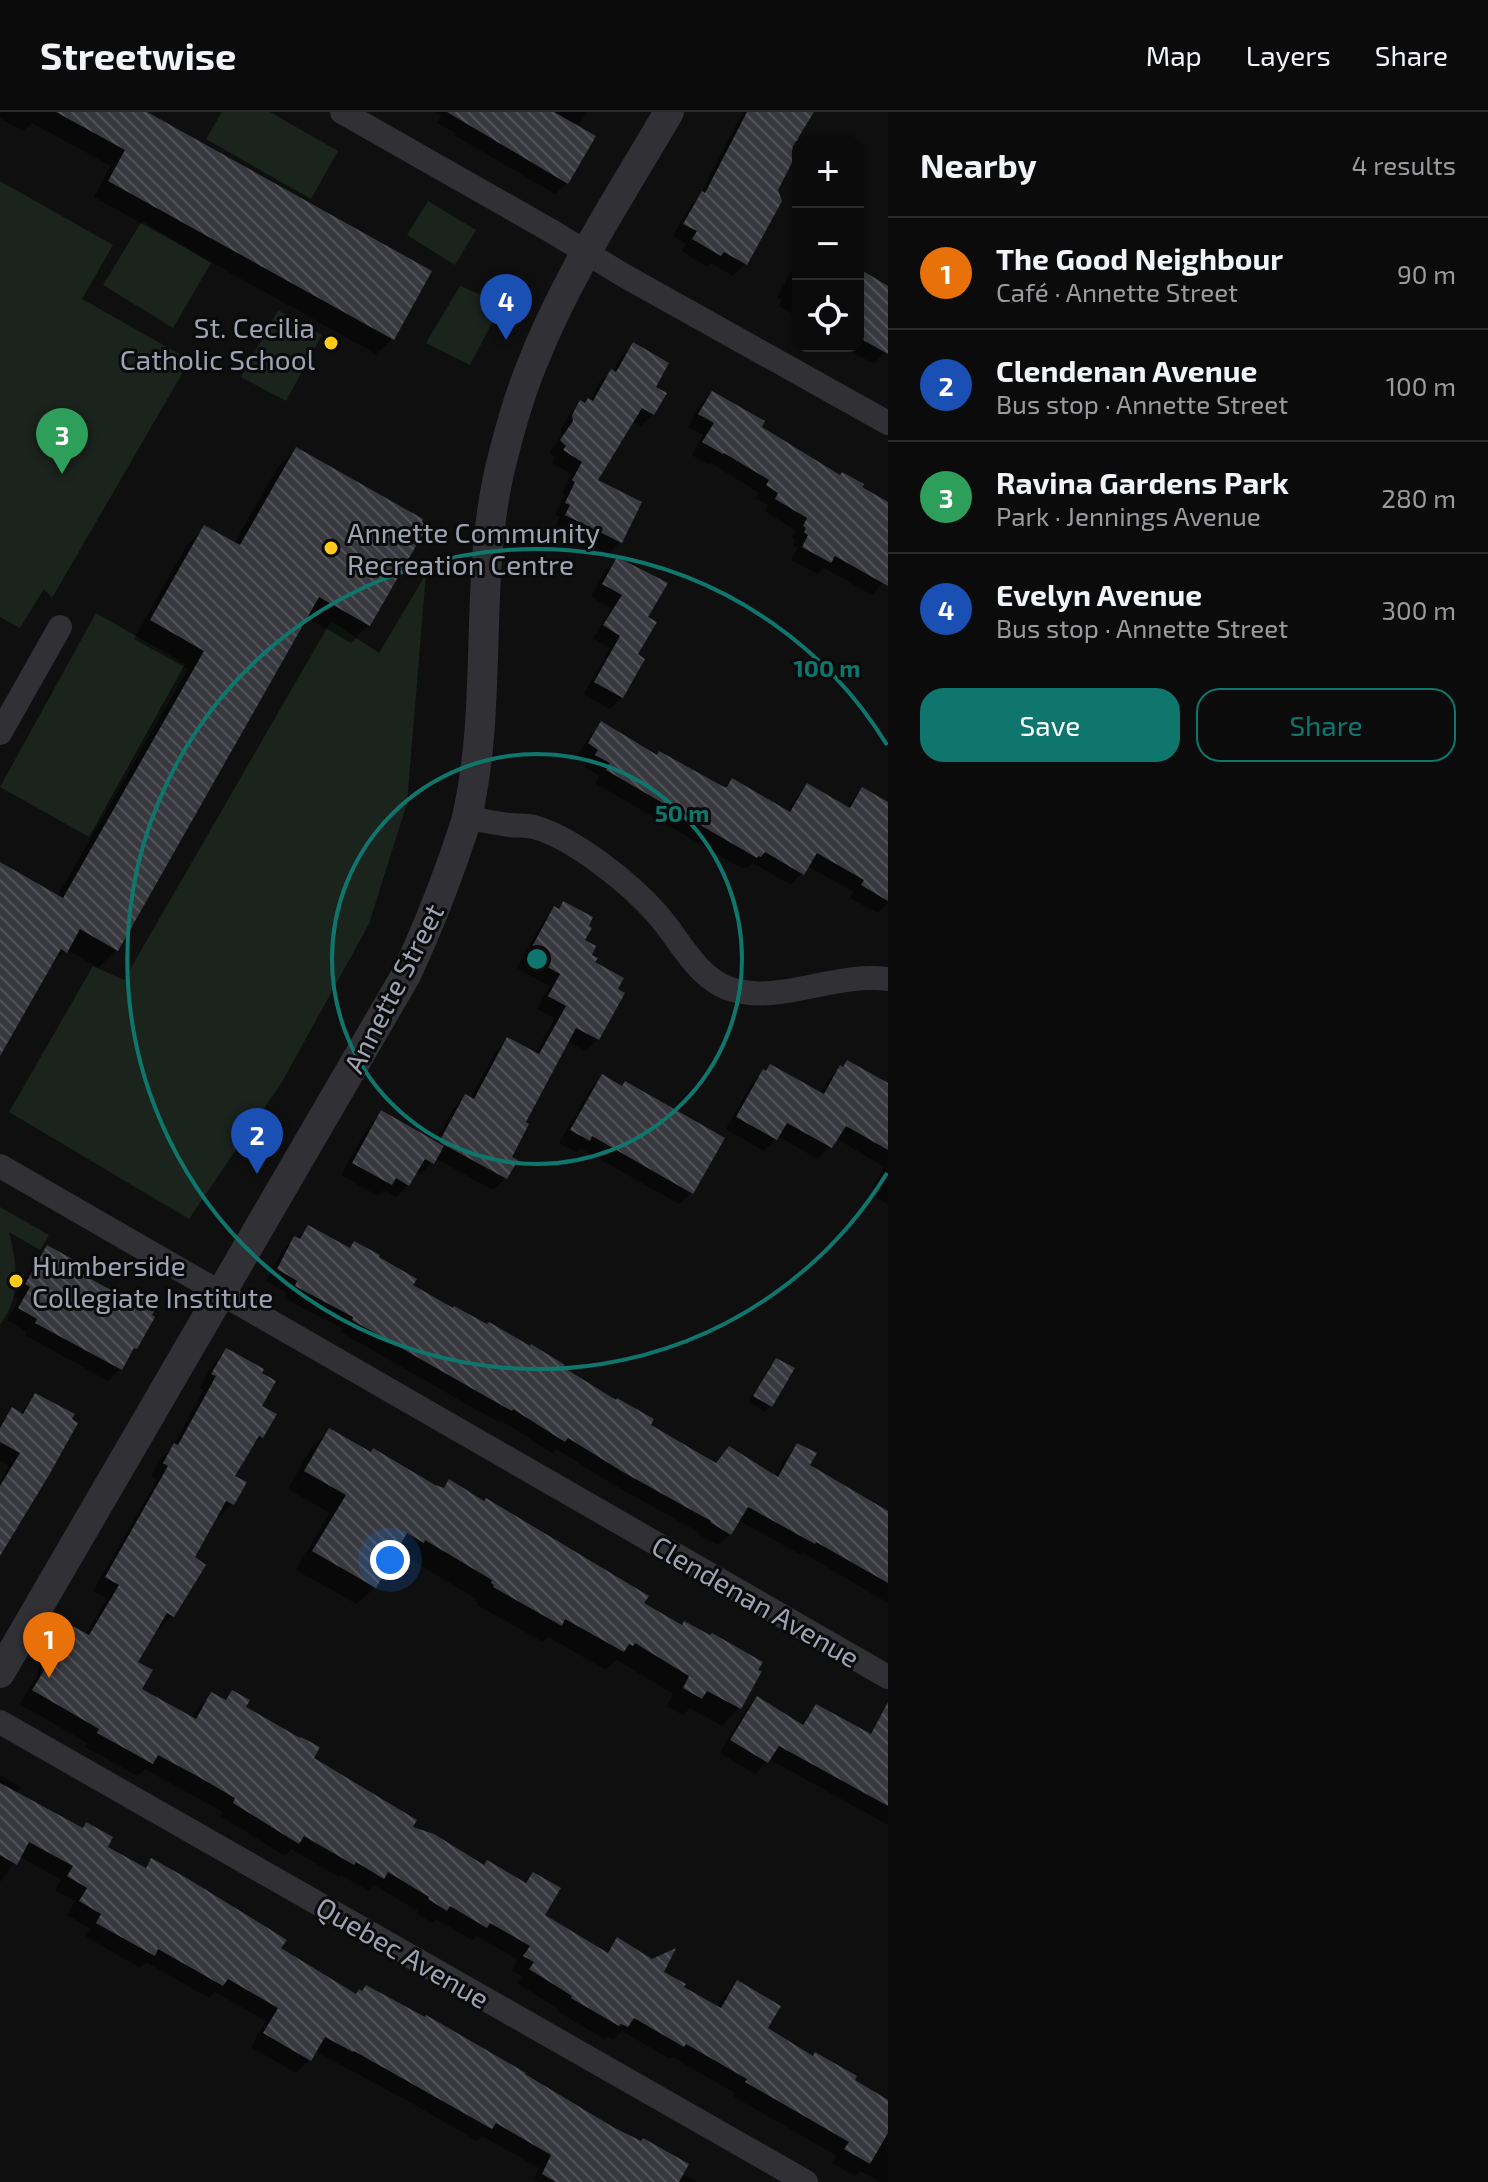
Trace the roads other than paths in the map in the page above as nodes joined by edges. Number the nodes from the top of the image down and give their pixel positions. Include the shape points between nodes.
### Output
1 (342, 112) edge
2 (669, 112) edge
3 (587, 252) junction
4 (888, 423) edge
5 (60, 627) dead end
6 (0, 733) edge
7 (467, 818) junction
8 (888, 979) edge
9 (0, 1166) edge
10 (222, 1293) junction
11 (0, 1673) edge
12 (888, 1677) edge
13 (0, 1722) edge
14 (806, 2182) edge

1 - 3 street
2 - 3 street, Annette Street
3 - 4 street
3 - 7 street, Annette Street via 533,361 499,476 489,541 481,714
5 - 6 street
7 - 8 street via 534,827 566,841 645,901 700,968 727,988 753,994 838,980
7 - 10 street, Annette Street via 440,899 406,975
9 - 10 street, Clendenan Avenue
10 - 11 street, Annette Street
10 - 12 street, Clendenan Avenue
13 - 14 street, Quebec Avenue

